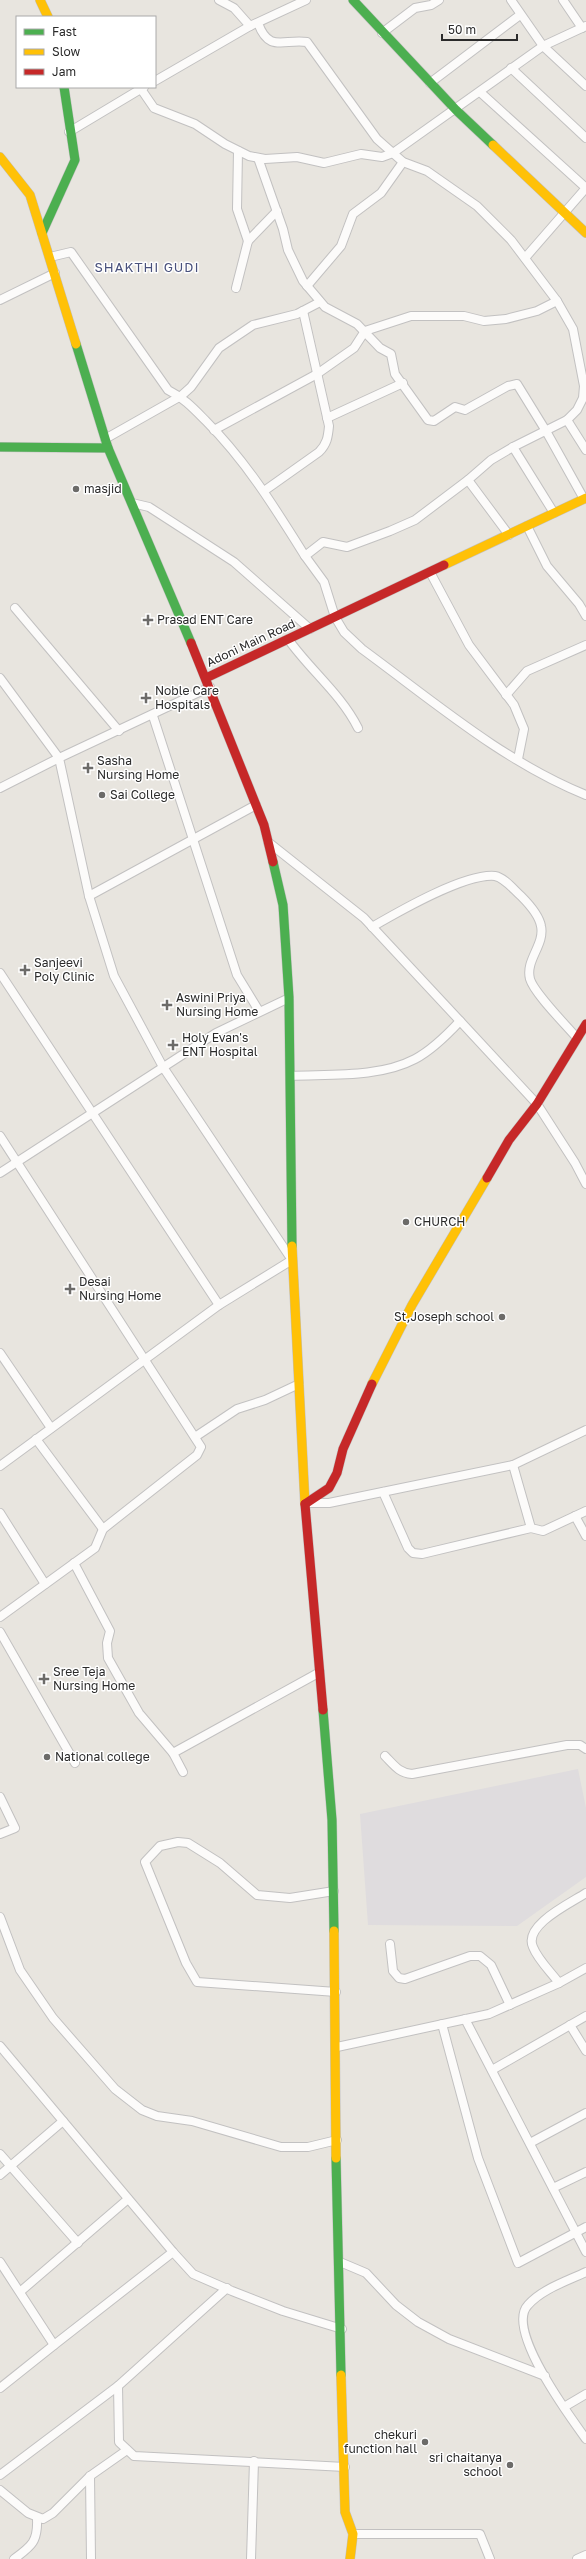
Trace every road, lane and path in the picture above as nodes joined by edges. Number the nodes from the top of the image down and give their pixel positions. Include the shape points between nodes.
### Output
1 (40, 0) edge
2 (219, 0) edge
3 (306, 0) edge
4 (353, 0) edge
5 (439, 0) edge
6 (511, 0) edge
7 (563, 0) edge
8 (520, 15) junction
9 (48, 16) edge
10 (258, 23) junction
11 (250, 26) junction
12 (584, 27) edge
13 (382, 33) junction
14 (543, 46) junction
15 (511, 68) junction
16 (156, 80) edge
17 (430, 83) junction
18 (586, 86) edge
19 (64, 88) edge
20 (143, 88) edge
21 (480, 92) junction
22 (456, 110) junction
23 (69, 132) junction
24 (586, 138) edge
25 (238, 151) junction
26 (393, 153) junction
27 (0, 157) edge
28 (258, 158) junction
29 (404, 162) junction
30 (586, 188) edge
31 (277, 211) junction
32 (565, 213) junction
33 (42, 233) junction
34 (586, 233) edge
35 (248, 241) junction
36 (50, 257) junction
37 (525, 258) junction
38 (55, 273) junction
39 (308, 286) junction
40 (236, 288) dead end
41 (0, 300) edge
42 (557, 300) junction
43 (320, 302) junction
44 (303, 311) junction
45 (365, 331) junction
46 (583, 362) edge
47 (317, 374) junction
48 (403, 383) junction
49 (180, 396) junction
50 (327, 418) junction
51 (567, 420) junction
52 (214, 430) junction
53 (546, 431) junction
54 (105, 439) junction
55 (0, 447) edge
56 (513, 447) junction
57 (108, 448) junction
58 (586, 450) edge
59 (468, 480) junction
60 (264, 491) junction
61 (585, 499) edge
62 (132, 503) junction
63 (554, 513) junction
64 (527, 526) junction
65 (509, 535) junction
66 (305, 556) junction
67 (430, 572) junction
68 (583, 602) edge
69 (15, 608) dead end
70 (586, 616) edge
71 (335, 617) junction
72 (310, 629) junction
73 (288, 639) junction
74 (586, 645) edge
75 (0, 678) edge
76 (206, 678) junction
77 (210, 687) junction
78 (506, 695) junction
79 (153, 716) junction
80 (358, 728) dead end
81 (119, 731) junction
82 (59, 758) junction
83 (518, 760) junction
84 (0, 788) edge
85 (586, 795) edge
86 (256, 805) junction
87 (193, 840) junction
88 (268, 842) junction
89 (88, 896) junction
90 (372, 927) junction
91 (0, 973) edge
92 (289, 998) junction
93 (259, 1011) junction
94 (460, 1021) junction
95 (586, 1024) edge
96 (577, 1038) junction
97 (163, 1067) junction
98 (290, 1076) junction
99 (537, 1104) junction
100 (93, 1112) junction
101 (0, 1136) edge
102 (18, 1162) junction
103 (0, 1173) edge
104 (586, 1184) edge
105 (292, 1260) junction
106 (219, 1306) junction
107 (0, 1353) edge
108 (146, 1360) junction
109 (299, 1384) junction
110 (51, 1428) junction
111 (586, 1430) edge
112 (195, 1437) junction
113 (36, 1439) junction
114 (513, 1465) junction
115 (0, 1466) edge
116 (383, 1492) junction
117 (306, 1504) junction
118 (586, 1511) edge
119 (0, 1514) edge
120 (575, 1516) junction
121 (531, 1528) junction
122 (103, 1529) junction
123 (586, 1536) edge
124 (74, 1563) junction
125 (45, 1584) junction
126 (0, 1617) edge
127 (0, 1632) edge
128 (320, 1672) junction
129 (586, 1749) edge
130 (173, 1753) junction
131 (385, 1756) dead end
132 (75, 1763) dead end
133 (183, 1772) dead end
134 (0, 1798) edge
135 (0, 1834) edge
136 (334, 1891) junction
137 (586, 1893) edge
138 (0, 1917) edge
139 (390, 1944) dead end
140 (586, 1968) edge
141 (559, 1983) junction
142 (336, 1992) junction
143 (510, 2005) junction
144 (586, 2016) edge
145 (465, 2019) junction
146 (442, 2024) junction
147 (570, 2025) junction
148 (0, 2046) edge
149 (337, 2047) junction
150 (586, 2051) edge
151 (492, 2070) junction
152 (586, 2113) edge
153 (63, 2121) junction
154 (337, 2140) junction
155 (530, 2143) junction
156 (0, 2154) edge
157 (10, 2166) junction
158 (586, 2172) edge
159 (0, 2175) edge
160 (553, 2188) junction
161 (128, 2199) junction
162 (586, 2227) edge
163 (576, 2233) junction
164 (78, 2243) junction
165 (173, 2252) junction
166 (586, 2252) edge
167 (0, 2262) edge
168 (340, 2262) junction
169 (586, 2272) edge
170 (227, 2288) junction
171 (21, 2291) junction
172 (342, 2329) junction
173 (54, 2345) junction
174 (545, 2376) junction
175 (118, 2386) junction
176 (0, 2388) edge
177 (586, 2394) edge
178 (564, 2407) junction
179 (586, 2438) edge
180 (127, 2450) junction
181 (254, 2461) junction
182 (345, 2467) junction
183 (0, 2475) edge
184 (90, 2476) junction
185 (0, 2490) edge
186 (37, 2519) junction
187 (352, 2534) junction
188 (586, 2555) edge
189 (15, 2559) edge
190 (91, 2559) edge
191 (251, 2559) edge
192 (350, 2559) edge
193 (490, 2559) edge
194 (577, 2559) edge

1 - 9 main road
2 - 11 street via 234,8
3 - 10 street
4 - 13 main road
5 - 13 street via 431,5 415,8
6 - 8 street
7 - 12 street
8 - 14 street
8 - 17 street
10 - 11 street
10 - 26 street via 265,37 273,42 307,42 377,138
11 - 16 street
12 - 14 street
13 - 17 main road
14 - 15 street
14 - 18 street
15 - 21 street
15 - 24 street
17 - 22 main road
19 - 23 main road
20 - 23 street
20 - 25 street via 154,108 195,124
21 - 22 street
21 - 30 street
22 - 26 street
22 - 32 main road
23 - 33 main road via 75,160
25 - 28 street
25 - 35 street via 237,209
26 - 28 street via 382,157 361,154 324,163 297,157
26 - 29 street
27 - 33 main road, Adoni Main Road via 30,195
28 - 31 street
29 - 37 street via 428,171 477,206
29 - 39 street via 381,193 353,214 341,246
30 - 32 street
31 - 35 street
31 - 39 street via 294,268
32 - 34 main road
32 - 37 street
33 - 36 main road, Adoni Main Road
35 - 40 street
36 - 38 main road, Adoni Main Road
36 - 49 street via 71,252 168,390
37 - 42 street
38 - 41 street
38 - 54 main road, Adoni Main Road
39 - 43 street
42 - 45 street via 537,311 506,319 484,321 464,316 411,316
42 - 46 street via 573,329
43 - 44 street
43 - 45 street
44 - 47 street
44 - 49 street via 254,325 219,348 191,387
45 - 47 street via 354,348
45 - 48 street via 380,348 391,354 394,370
46 - 51 street via 583,398 577,410
47 - 50 street
47 - 52 street
48 - 50 street
48 - 53 street via 431,421 455,407 465,410 508,386 517,384
49 - 52 street
49 - 54 street
50 - 60 street via 329,426 325,446
51 - 53 street
51 - 58 street
52 - 60 street
53 - 56 street
53 - 61 street
54 - 57 main road, Adoni Main Road
55 - 57 main road
56 - 59 street via 491,460
56 - 63 street
57 - 62 main road, Adoni Main Road
59 - 65 street
59 - 66 street via 415,520 347,547 323,542
60 - 66 street
61 - 63 main road, Adoni Main Road
62 - 72 street via 149,507 234,562
62 - 76 main road, Adoni Main Road
63 - 64 main road, Adoni Main Road
64 - 65 main road, Adoni Main Road
64 - 68 street via 555,578
65 - 67 main road, Adoni Main Road
66 - 71 street via 324,582
67 - 71 main road, Adoni Main Road
67 - 78 street via 469,645
68 - 70 street
69 - 81 street
71 - 72 main road, Adoni Main Road
71 - 83 street via 344,632 362,649
72 - 73 main road, Adoni Main Road
73 - 76 main road, Adoni Main Road
73 - 80 street via 305,662 340,699
74 - 78 street via 527,670
75 - 82 street
76 - 77 main road
77 - 79 street
77 - 86 main road
78 - 83 street via 514,705 524,729
79 - 81 street
79 - 87 street
81 - 82 street
82 - 84 street
82 - 89 street
83 - 85 street via 552,781
86 - 87 street
86 - 88 main road
87 - 89 street
87 - 93 street via 237,975
88 - 90 street
88 - 92 main road via 283,905
89 - 97 street via 114,976
90 - 94 street
90 - 96 street via 419,899 478,878 496,876 525,900 538,918 542,928 529,967 532,985
91 - 100 street
92 - 93 street
92 - 98 main road
93 - 97 street via 216,1033
94 - 98 street via 442,1039 415,1059 386,1069
94 - 99 street
95 - 96 main road
96 - 99 main road
97 - 100 street
97 - 105 street
98 - 105 main road
99 - 104 street
99 - 117 main road via 509,1140 412,1305 380,1366 343,1449 337,1473 329,1488
100 - 102 street
100 - 106 street
101 - 102 street
102 - 103 street
102 - 108 street
105 - 106 street
105 - 109 main road
106 - 108 street
107 - 110 street
108 - 110 street
108 - 112 street
109 - 112 street via 265,1400 237,1409
109 - 117 main road
110 - 113 street
111 - 114 street
112 - 122 street via 201,1447 197,1455
113 - 115 street
113 - 122 street
114 - 116 street
114 - 121 street
116 - 117 street
116 - 121 street via 408,1548 413,1553 440,1551
117 - 128 main road
118 - 120 street
119 - 125 street
120 - 121 street via 543,1531
120 - 123 street
122 - 124 street via 95,1548
124 - 125 street
124 - 130 street via 110,1631 106,1643 108,1658 139,1713
125 - 126 street
127 - 132 street
128 - 130 street
128 - 136 main road via 332,1820
129 - 131 street via 580,1745 567,1745 412,1774 404,1773
130 - 133 street
134 - 135 street via 15,1828
136 - 142 main road
136 - 142 street via 290,1898 257,1895 220,1863 188,1843 178,1842 160,1846 145,1862 186,1963 197,1982
137 - 141 street via 545,1919 535,1929 531,1938 533,1947
138 - 154 street via 20,1970 53,2018 116,2089 142,2110 157,2116 192,2121 280,2147 308,2147
139 - 143 street via 393,1971 399,1978 405,1979 470,1956 480,1956 491,1964
140 - 141 street
141 - 143 street
142 - 149 main road
143 - 145 street via 489,2014
144 - 147 street
145 - 146 street
145 - 151 street
146 - 149 street
146 - 163 street via 478,2158 518,2263
147 - 150 street
147 - 151 street
148 - 153 street
149 - 154 main road
151 - 155 street
152 - 155 street
153 - 157 street
153 - 161 street
154 - 168 main road
155 - 160 street
156 - 157 street
157 - 159 street
157 - 164 street
158 - 160 street
160 - 163 street
161 - 164 street
161 - 165 street
162 - 163 street
163 - 166 street
164 - 171 street
165 - 170 street via 193,2274
165 - 173 street
167 - 171 street
168 - 172 main road
168 - 174 street via 366,2273 396,2305 418,2322 449,2339
169 - 174 street via 547,2291 528,2305 523,2313 527,2341
170 - 172 street via 283,2311
170 - 175 street
171 - 173 street
172 - 182 main road
173 - 176 street
174 - 178 street
175 - 180 street via 119,2442
175 - 183 street
177 - 178 street
178 - 179 street
180 - 181 street via 134,2456
180 - 184 street
181 - 182 street
181 - 191 street
182 - 187 main road via 345,2512
184 - 186 street via 53,2513 43,2519
184 - 190 street
185 - 186 street
186 - 189 street via 38,2533 34,2541
187 - 192 main road
187 - 193 street via 480,2534
188 - 194 street

